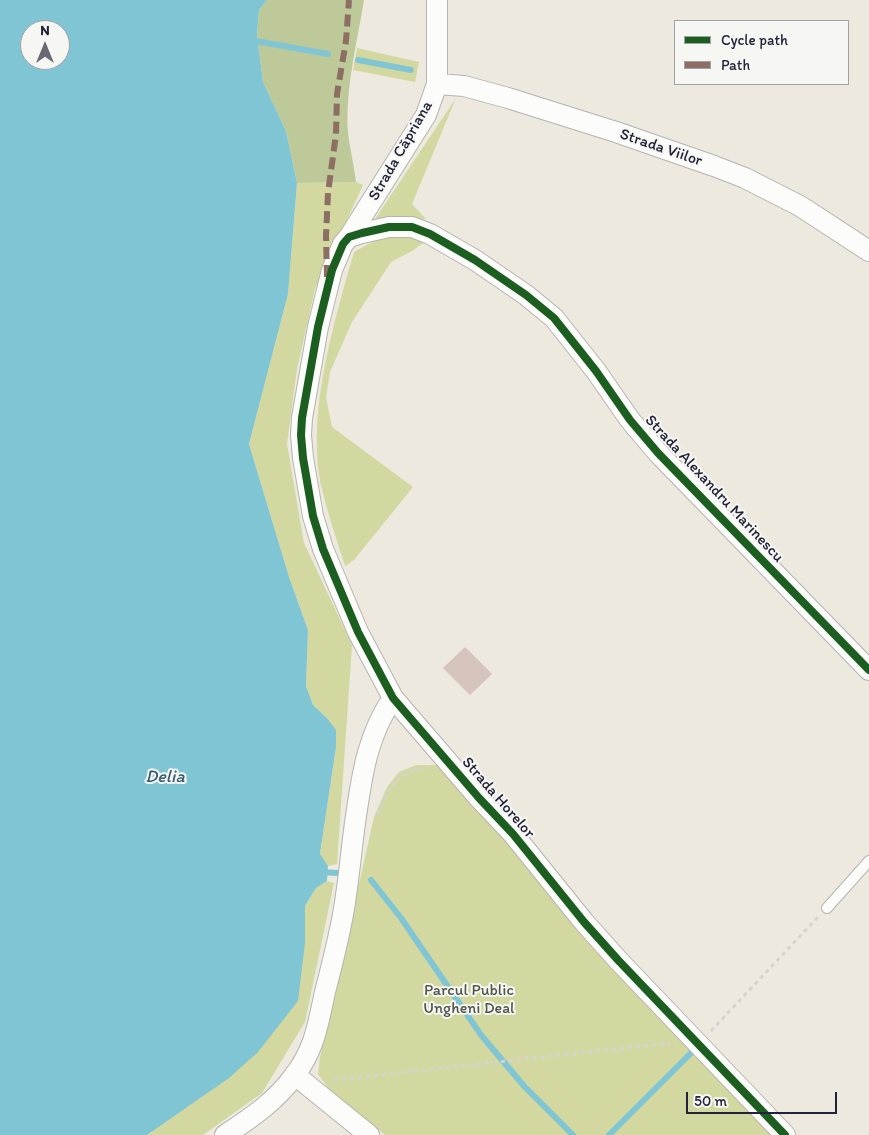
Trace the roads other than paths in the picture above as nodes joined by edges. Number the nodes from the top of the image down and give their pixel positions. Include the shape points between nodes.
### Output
1 (438, 0) edge
2 (438, 84) junction
3 (349, 237) junction
4 (869, 251) edge
5 (869, 670) edge
6 (393, 698) junction
7 (869, 861) edge
8 (827, 908) road end
9 (300, 1080) junction
10 (225, 1135) edge
11 (369, 1135) edge
12 (785, 1135) edge

1 - 2 street, Strada Căpriana
2 - 3 street, Strada Căpriana via 426,115
2 - 4 street, Strada Viilor via 464,86 508,98 745,178 800,206
3 - 5 street, Strada Alexandru Marinescu via 390,227 420,229 475,260 546,310 658,453
3 - 6 street, Strada Horelor via 332,270 312,354 302,418 303,458 313,516 323,549 358,632
6 - 9 street via 382,714 366,755 334,959 315,1038
6 - 12 street, Strada Horelor via 513,834 584,922
7 - 8 lane
9 - 10 street via 257,1115
9 - 11 street

